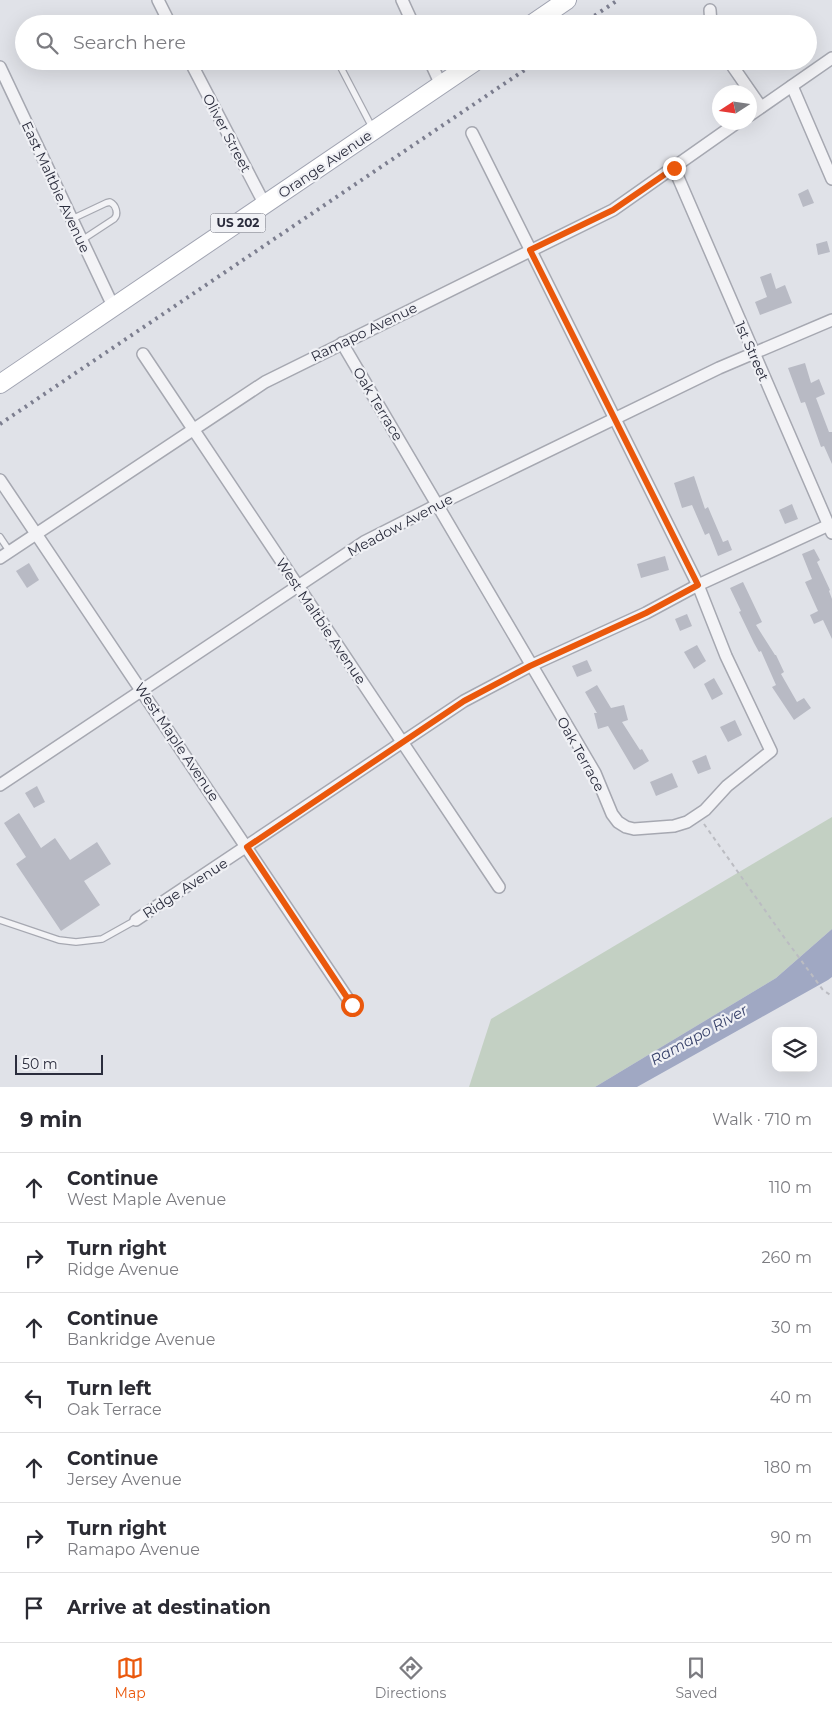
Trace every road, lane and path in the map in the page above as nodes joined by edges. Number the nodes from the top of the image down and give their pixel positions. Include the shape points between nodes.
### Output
1 (158, 0) edge
2 (402, 0) edge
3 (567, 0) edge
4 (710, 10) dead end
5 (166, 15) edge
6 (408, 15) edge
7 (545, 15) edge
8 (710, 15) edge
9 (832, 58) edge
10 (0, 67) edge
11 (817, 68) edge
12 (195, 70) edge
13 (342, 70) edge
14 (434, 70) edge
15 (462, 70) edge
16 (735, 70) edge
17 (815, 70) edge
18 (440, 85) junction
19 (792, 86) junction
20 (761, 107) junction
21 (757, 110) edge
22 (374, 130) junction
23 (727, 130) edge
24 (472, 133) dead end
25 (674, 168) junction
26 (832, 179) edge
27 (265, 205) junction
28 (72, 219) junction
29 (82, 240) junction
30 (530, 250) junction
31 (113, 306) junction
32 (832, 320) edge
33 (342, 343) junction
34 (753, 353) junction
35 (143, 354) dead end
36 (0, 384) edge
37 (615, 418) junction
38 (194, 429) junction
39 (0, 480) edge
40 (437, 504) junction
41 (830, 529) edge
42 (36, 534) junction
43 (0, 537) edge
44 (5, 555) edge
45 (698, 585) junction
46 (298, 586) junction
47 (530, 666) junction
48 (142, 690) junction
49 (402, 743) junction
50 (0, 786) edge
51 (708, 829) dead end
52 (247, 847) junction
53 (499, 887) dead end
54 (0, 920) edge
55 (136, 920) joint
56 (832, 996) edge
57 (352, 1005) dead end

1 - 5 street
2 - 6 street
3 - 7 main road
4 - 8 street
9 - 11 street
10 - 28 street, East Maltbie Avenue
12 - 27 street, Oliver Street
13 - 22 lane
14 - 18 street
15 - 18 main road, Orange Avenue / US 202
16 - 20 street
17 - 19 street
18 - 22 main road, Orange Avenue / US 202
19 - 20 street
19 - 26 street
20 - 21 street
22 - 27 main road, Orange Avenue / US 202
23 - 25 street, Ramapo Avenue
24 - 30 street, Oak Terrace
25 - 30 street, Ramapo Avenue via 613,210
25 - 34 street, 1st Street
27 - 31 main road, Orange Avenue / US 202
28 - 29 street, East Maltbie Avenue
28 - 29 lane via 106,202 115,206 117,214 114,219
29 - 31 street, East Maltbie Avenue
30 - 33 street, Ramapo Avenue
30 - 37 street, Oak Terrace
31 - 36 main road, Orange Avenue / US 202
32 - 34 street, Meadow Avenue
33 - 38 street, Ramapo Avenue via 265,382
33 - 40 street, Oak Terrace
34 - 37 street, Meadow Avenue
34 - 41 street, 1st Street
35 - 38 street, West Maltbie Avenue
37 - 40 street, Meadow Avenue
37 - 45 street, Oak Terrace
38 - 42 street, Ramapo Avenue
38 - 46 street, West Maltbie Avenue
39 - 42 street, West Maple Avenue
40 - 46 street, Meadow Avenue via 364,542
40 - 47 street, Oak Terrace
41 - 45 street, Ridge Avenue
42 - 44 street, Ramapo Avenue
42 - 48 street, West Maple Avenue
43 - 44 lane
45 - 47 street, Ridge Avenue via 646,613
45 - 47 street, Oak Terrace via 726,656 771,751 687,822 634,829 618,822 595,773
46 - 48 street, Meadow Avenue
46 - 49 street, West Maltbie Avenue
47 - 49 street, Ridge Avenue via 464,701
48 - 50 street, Meadow Avenue
48 - 52 street, West Maple Avenue
49 - 52 street, Ridge Avenue
49 - 53 street, West Maltbie Avenue
51 - 56 path via 786,940
52 - 55 street, Ridge Avenue
52 - 57 street, West Maple Avenue
54 - 55 lane via 59,940 76,942 102,939

